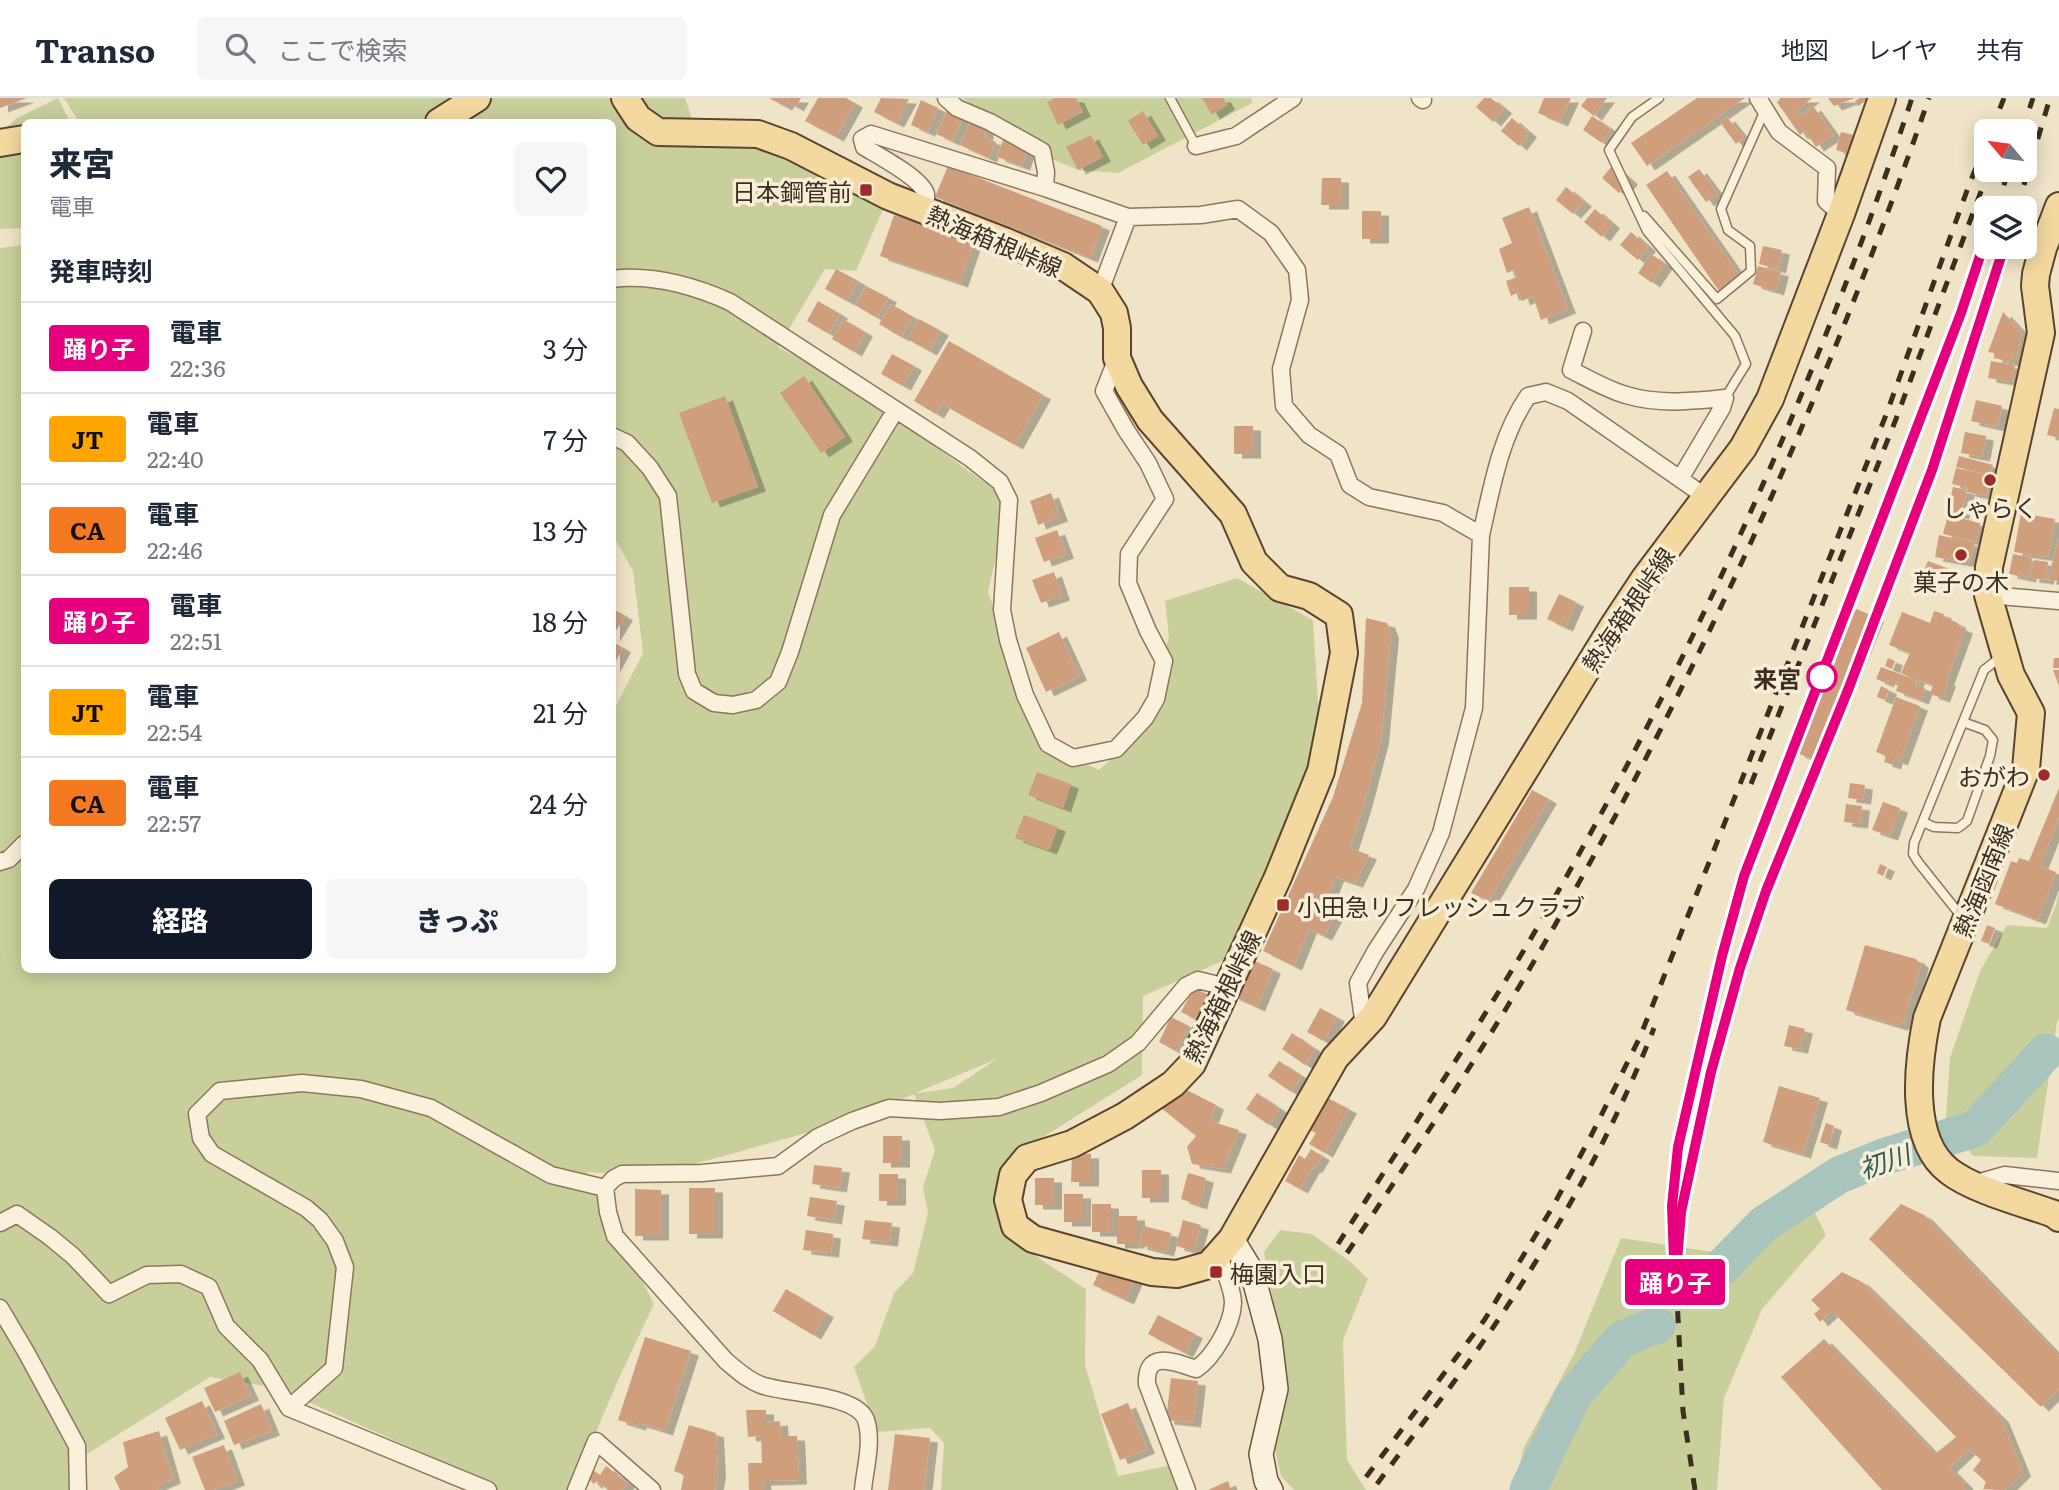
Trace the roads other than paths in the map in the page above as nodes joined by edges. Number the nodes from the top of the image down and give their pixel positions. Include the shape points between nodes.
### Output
1 (477, 98) edge
2 (625, 98) edge
3 (946, 98) edge
4 (1170, 98) edge
5 (1293, 98) edge
6 (1660, 98) edge
7 (1882, 98) edge
8 (1762, 104) edge
9 (444, 119) edge
10 (21, 140) edge
11 (0, 143) edge
12 (1196, 146) joint
13 (1045, 188) junction
14 (2059, 206) edge
15 (924, 210) junction
16 (1640, 211) junction
17 (1841, 214) junction
18 (1128, 217) junction
19 (616, 279) edge
20 (2047, 284) edge
21 (1100, 291) junction
22 (1583, 331) dead end
23 (1117, 358) junction
24 (1725, 398) junction
25 (895, 411) junction
26 (616, 438) edge
27 (1680, 479) junction
28 (1706, 497) junction
29 (1481, 535) junction
30 (1988, 595) junction
31 (2059, 601) edge
32 (2004, 654) junction
33 (1963, 722) junction
34 (1923, 822) junction
35 (21, 847) edge
36 (0, 862) edge
37 (1965, 921) junction
38 (1226, 987) junction
39 (1364, 1026) junction
40 (2059, 1181) edge
41 (1973, 1184) junction
42 (605, 1188) junction
43 (2059, 1218) edge
44 (0, 1223) edge
45 (1225, 1247) junction
46 (0, 1308) edge
47 (289, 1408) junction
48 (78, 1490) edge
49 (488, 1490) edge
50 (576, 1490) edge
51 (652, 1490) edge
52 (863, 1490) edge
53 (1187, 1490) edge
54 (1271, 1490) edge

1 - 9 main road
2 - 15 main road, 熱海箱根峠線 via 638,118 659,132 758,134
3 - 13 street via 1042,151
4 - 12 lane
5 - 12 street via 1236,136
6 - 16 lane via 1632,117 1609,150
7 - 17 main road, 熱海箱根峠線
8 - 16 lane via 1721,209 1728,230 1750,246 1751,271 1717,299
8 - 17 street via 1779,132 1828,168 1826,201
10 - 11 main road
13 - 15 street via 871,134 862,139 864,147 922,186 927,197
13 - 18 street
14 - 20 main road via 2043,248
15 - 21 main road, 熱海箱根峠線 via 1063,266
16 - 24 lane via 1647,231 1735,337 1746,364
17 - 28 main road, 熱海箱根峠線 via 1770,399 1743,448
18 - 21 street
18 - 29 street via 1238,209 1271,233 1297,270 1300,300 1281,369 1284,406 1309,435 1338,454 1350,485 1368,498 1443,513
19 - 25 street via 645,278 699,288 730,302
20 - 30 main road, 熱海函南線 via 2041,333 1989,567
21 - 23 main road, 熱海箱根峠線 via 1114,313
22 - 24 street via 1571,370 1649,401
23 - 25 street via 1104,391 1165,499 1129,554 1128,583 1164,661 1156,699 1116,749 1073,758 1048,744 1025,695 1002,610 1009,500 1000,482 970,458
23 - 38 main road, 熱海箱根峠線 via 1150,420 1233,514 1254,562 1280,588 1309,596 1339,615 1344,653 1321,771
24 - 27 street
25 - 26 street via 832,515 778,682 755,700 733,705 714,703 694,691 687,674 668,496 650,468
27 - 28 street
27 - 29 street via 1568,401 1546,392 1528,396 1498,461
28 - 39 main road, 熱海箱根峠線 via 1612,628
29 - 39 street via 1474,708 1441,833 1416,889 1358,983
30 - 31 street
30 - 32 main road, 熱海函南線
32 - 33 lane via 1984,670
32 - 37 main road, 熱海函南線 via 2031,713 2026,769
33 - 34 lane
33 - 34 lane via 1985,730 1993,740 1967,821 1958,828
34 - 37 lane via 1913,854
35 - 36 street
37 - 41 main road, 熱海函南線 via 1920,1048 1920,1119 1937,1159
38 - 42 street via 1198,980 1186,986 1138,1043 1108,1064 999,1107 889,1108 818,1138 778,1166 622,1174
38 - 45 main road, 熱海箱根峠線 via 1192,1064 1173,1084 1072,1144 1027,1158 1013,1175 1008,1200 1016,1226 1033,1239 1152,1272 1177,1274 1209,1265
39 - 45 main road, 熱海箱根峠線 via 1335,1058
40 - 41 street via 2005,1175
41 - 43 main road, 熱海函南線
42 - 47 street via 551,1175 430,1108 361,1089 302,1083 220,1091 197,1114 201,1138 212,1154 306,1208 334,1241 345,1267 334,1368
42 - 52 street via 615,1237 743,1376 762,1385 847,1402 865,1416 870,1435
44 - 47 street via 17,1214 73,1256 109,1294 147,1275 181,1274 209,1287 226,1326 260,1360
45 - 53 street via 1233,1302 1219,1345 1196,1369 1158,1360 1147,1373 1147,1384
45 - 54 street via 1252,1272 1270,1339 1276,1389 1261,1454
46 - 48 street via 77,1446
47 - 49 street
50 - 51 street via 596,1441

